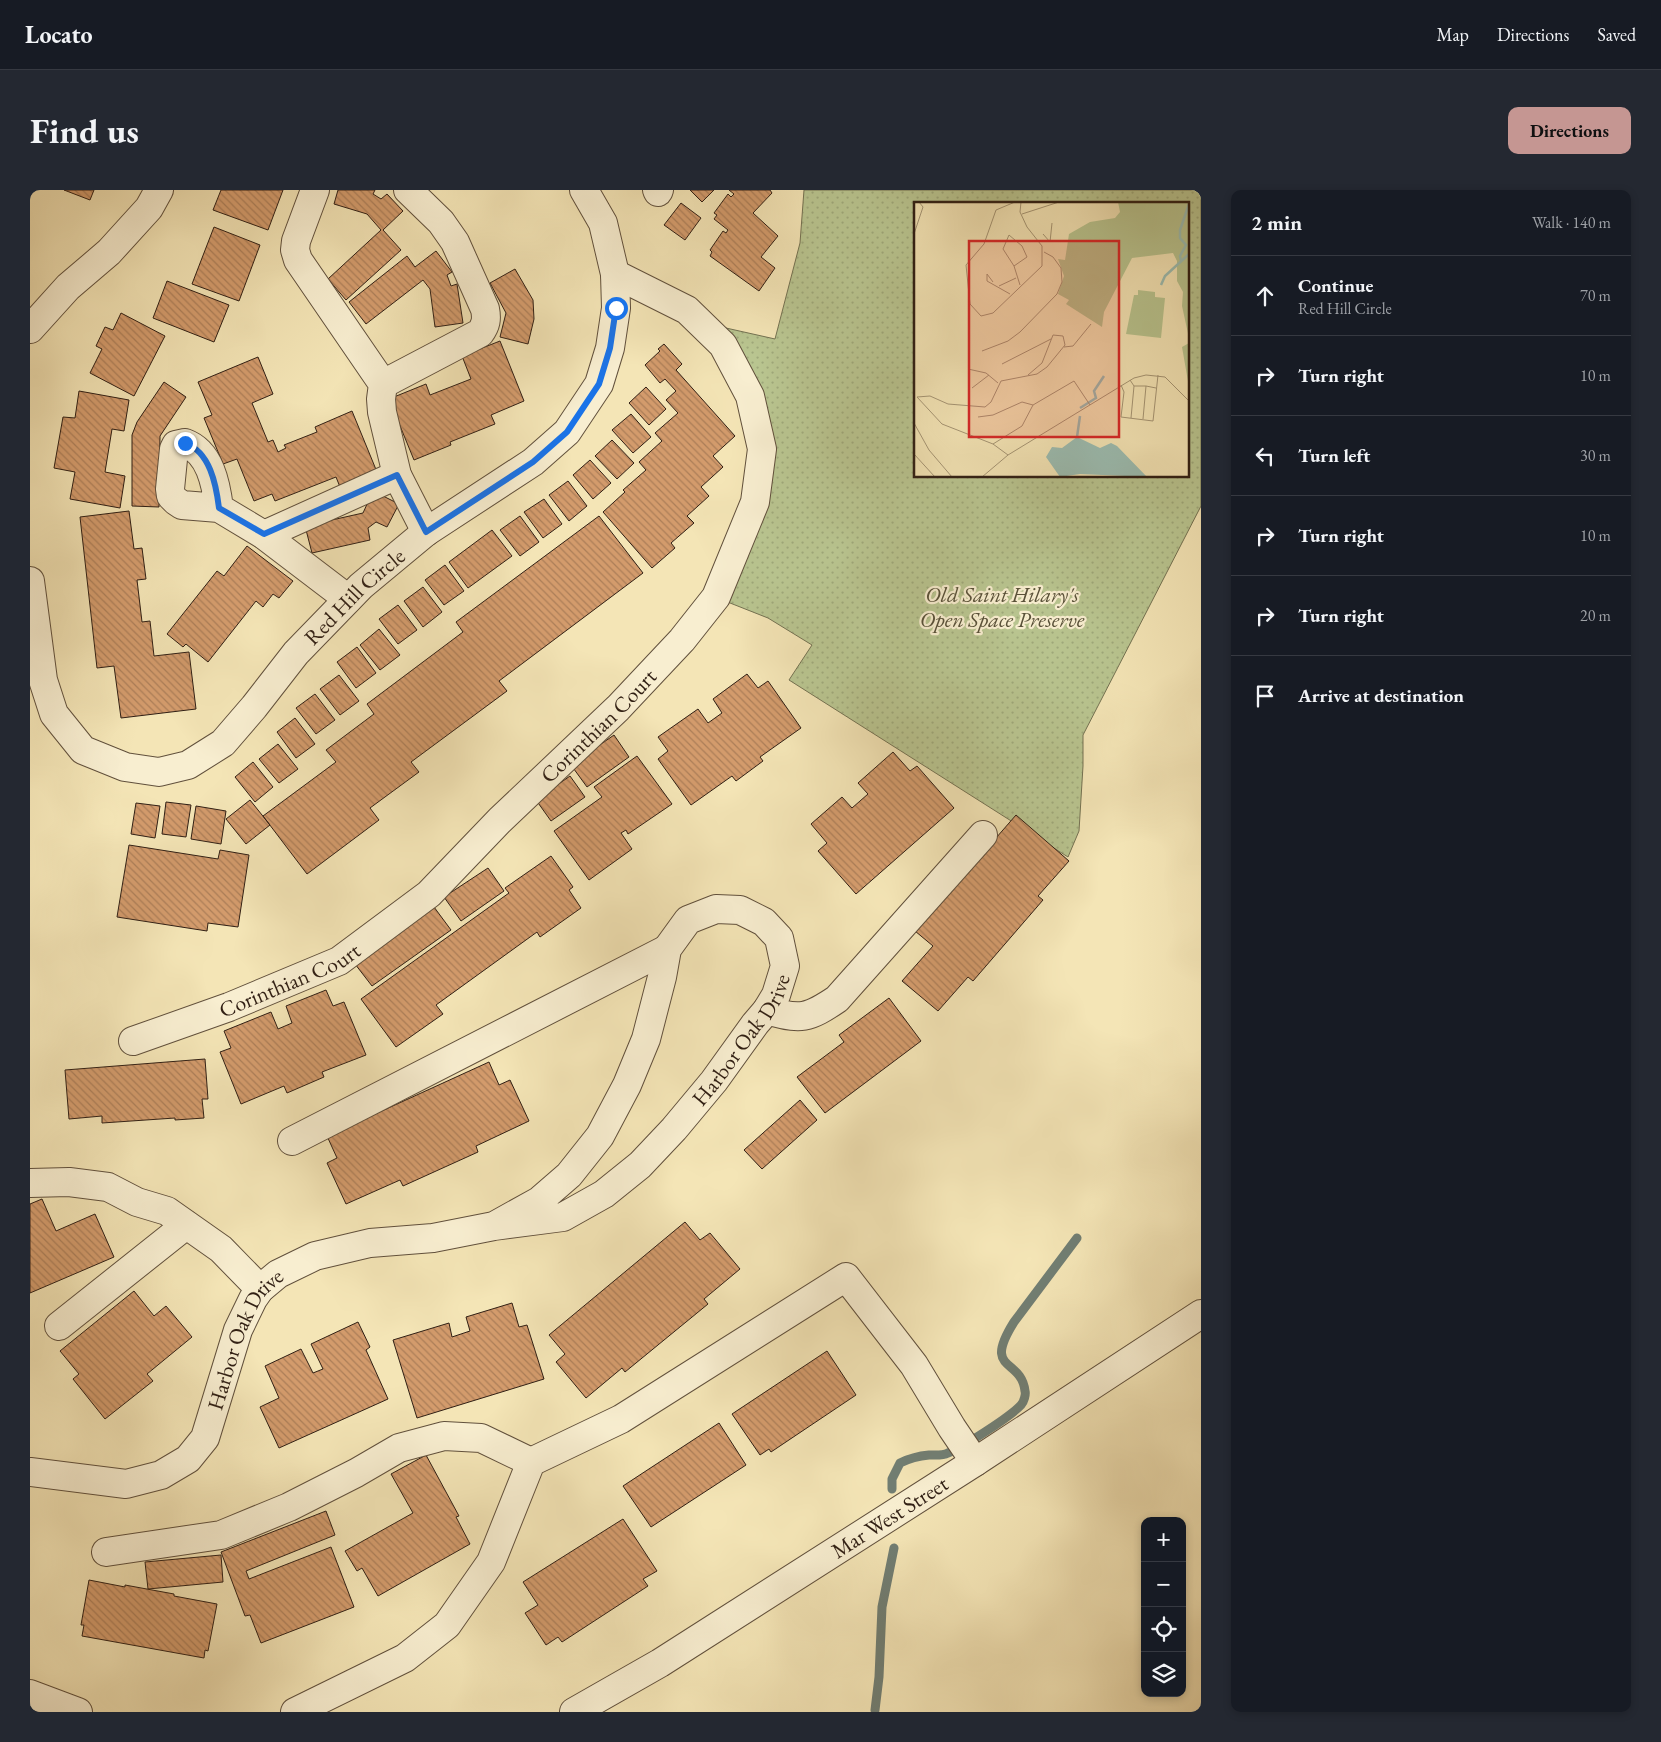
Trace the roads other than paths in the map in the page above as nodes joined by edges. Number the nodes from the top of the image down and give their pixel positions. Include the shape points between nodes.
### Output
1 (159, 190) edge
2 (315, 190) edge
3 (408, 190) edge
4 (584, 190) edge
5 (615, 274) junction
6 (30, 329) edge
7 (383, 384) junction
8 (397, 475) junction
9 (219, 508) dead end
10 (426, 532) junction
11 (264, 534) junction
12 (30, 581) edge
13 (348, 599) junction
14 (983, 835) dead end
15 (667, 949) junction
16 (767, 1010) junction
17 (133, 1041) dead end
18 (292, 1141) dead end
19 (30, 1183) edge
20 (186, 1225) junction
21 (494, 1226) junction
22 (260, 1289) junction
23 (1201, 1314) edge
24 (59, 1326) dead end
25 (972, 1457) junction
26 (531, 1462) junction
27 (30, 1472) edge
28 (106, 1552) dead end
29 (30, 1694) edge
30 (78, 1712) edge
31 (295, 1712) edge
32 (574, 1712) edge

1 - 6 street via 149,208 109,252 68,287
2 - 7 street via 296,241 298,260
3 - 7 street via 441,222 455,242 485,309 485,327 480,333
4 - 5 street, Red Hill Circle via 603,223
5 - 10 street, Red Hill Circle via 616,308 610,348 599,384 567,432 533,462
5 - 17 street, Corinthian Court via 687,310 723,345 750,396 762,449 755,502 716,597 682,640 618,708 500,820 429,894 339,961 229,1007
7 - 8 street via 382,412
8 - 10 street
8 - 11 street
9 - 11 street
10 - 13 street, Red Hill Circle
11 - 13 street
12 - 13 street, Red Hill Circle via 43,680 54,714 83,750 124,767 159,772 188,765 222,744 296,653
14 - 16 street via 837,999 804,1017 787,1017
15 - 16 street, Harbor Oak Drive via 688,920 716,909 740,910 764,922 779,938 785,966
15 - 18 street
15 - 21 street, Harbor Oak Drive via 646,1039 600,1136 569,1176 539,1201
16 - 21 street, Harbor Oak Drive via 674,1129 640,1165 604,1194 564,1217
19 - 20 street via 69,1182 108,1187 137,1202 167,1211
20 - 22 street via 221,1249
20 - 24 street
21 - 22 street, Harbor Oak Drive via 433,1238 370,1243 314,1256 278,1274
22 - 27 street, Harbor Oak Drive via 238,1330 205,1438 188,1459 161,1475 126,1484
23 - 25 street, Mar West Street
25 - 26 street via 914,1365 846,1277 620,1419
25 - 32 street, Mar West Street via 660,1663
26 - 28 street via 481,1438 444,1436 399,1448 289,1507 221,1535
26 - 31 street via 491,1562 447,1626 405,1658
29 - 30 street

